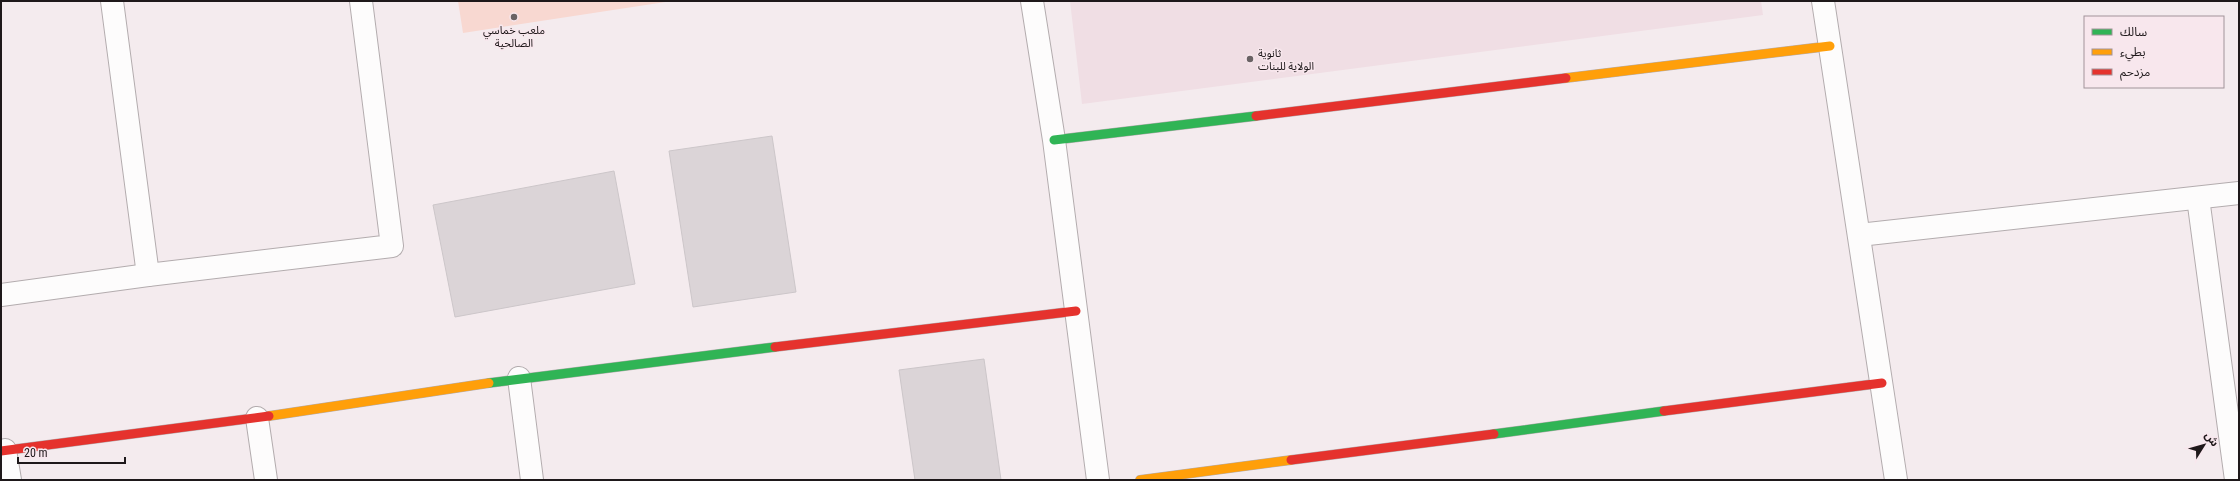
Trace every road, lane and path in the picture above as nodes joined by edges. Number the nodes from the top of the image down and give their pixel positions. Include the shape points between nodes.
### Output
1 (112, 1) edge
2 (361, 1) edge
3 (1032, 1) edge
4 (1823, 1) edge
5 (1830, 46) junction
6 (1054, 140) junction
7 (2239, 193) edge
8 (2198, 198) junction
9 (1859, 235) junction
10 (148, 275) junction
11 (1, 295) edge
12 (1076, 312) junction
13 (519, 378) junction
14 (1882, 383) junction
15 (257, 418) junction
16 (3, 451) edge
17 (10, 480) edge
18 (266, 480) edge
19 (532, 480) edge
20 (1098, 480) edge
21 (1140, 480) edge
22 (1896, 480) edge
23 (2236, 480) edge

1 - 10 street
2 - 10 street via 392,246
3 - 6 street
4 - 5 street
5 - 6 street
5 - 9 street
6 - 12 street
7 - 8 street
8 - 9 street
8 - 23 street
9 - 14 street
10 - 11 street
12 - 13 street
12 - 20 street
13 - 15 street
13 - 19 street
14 - 21 street
14 - 22 street
15 - 16 street
15 - 18 street
16 - 17 street

